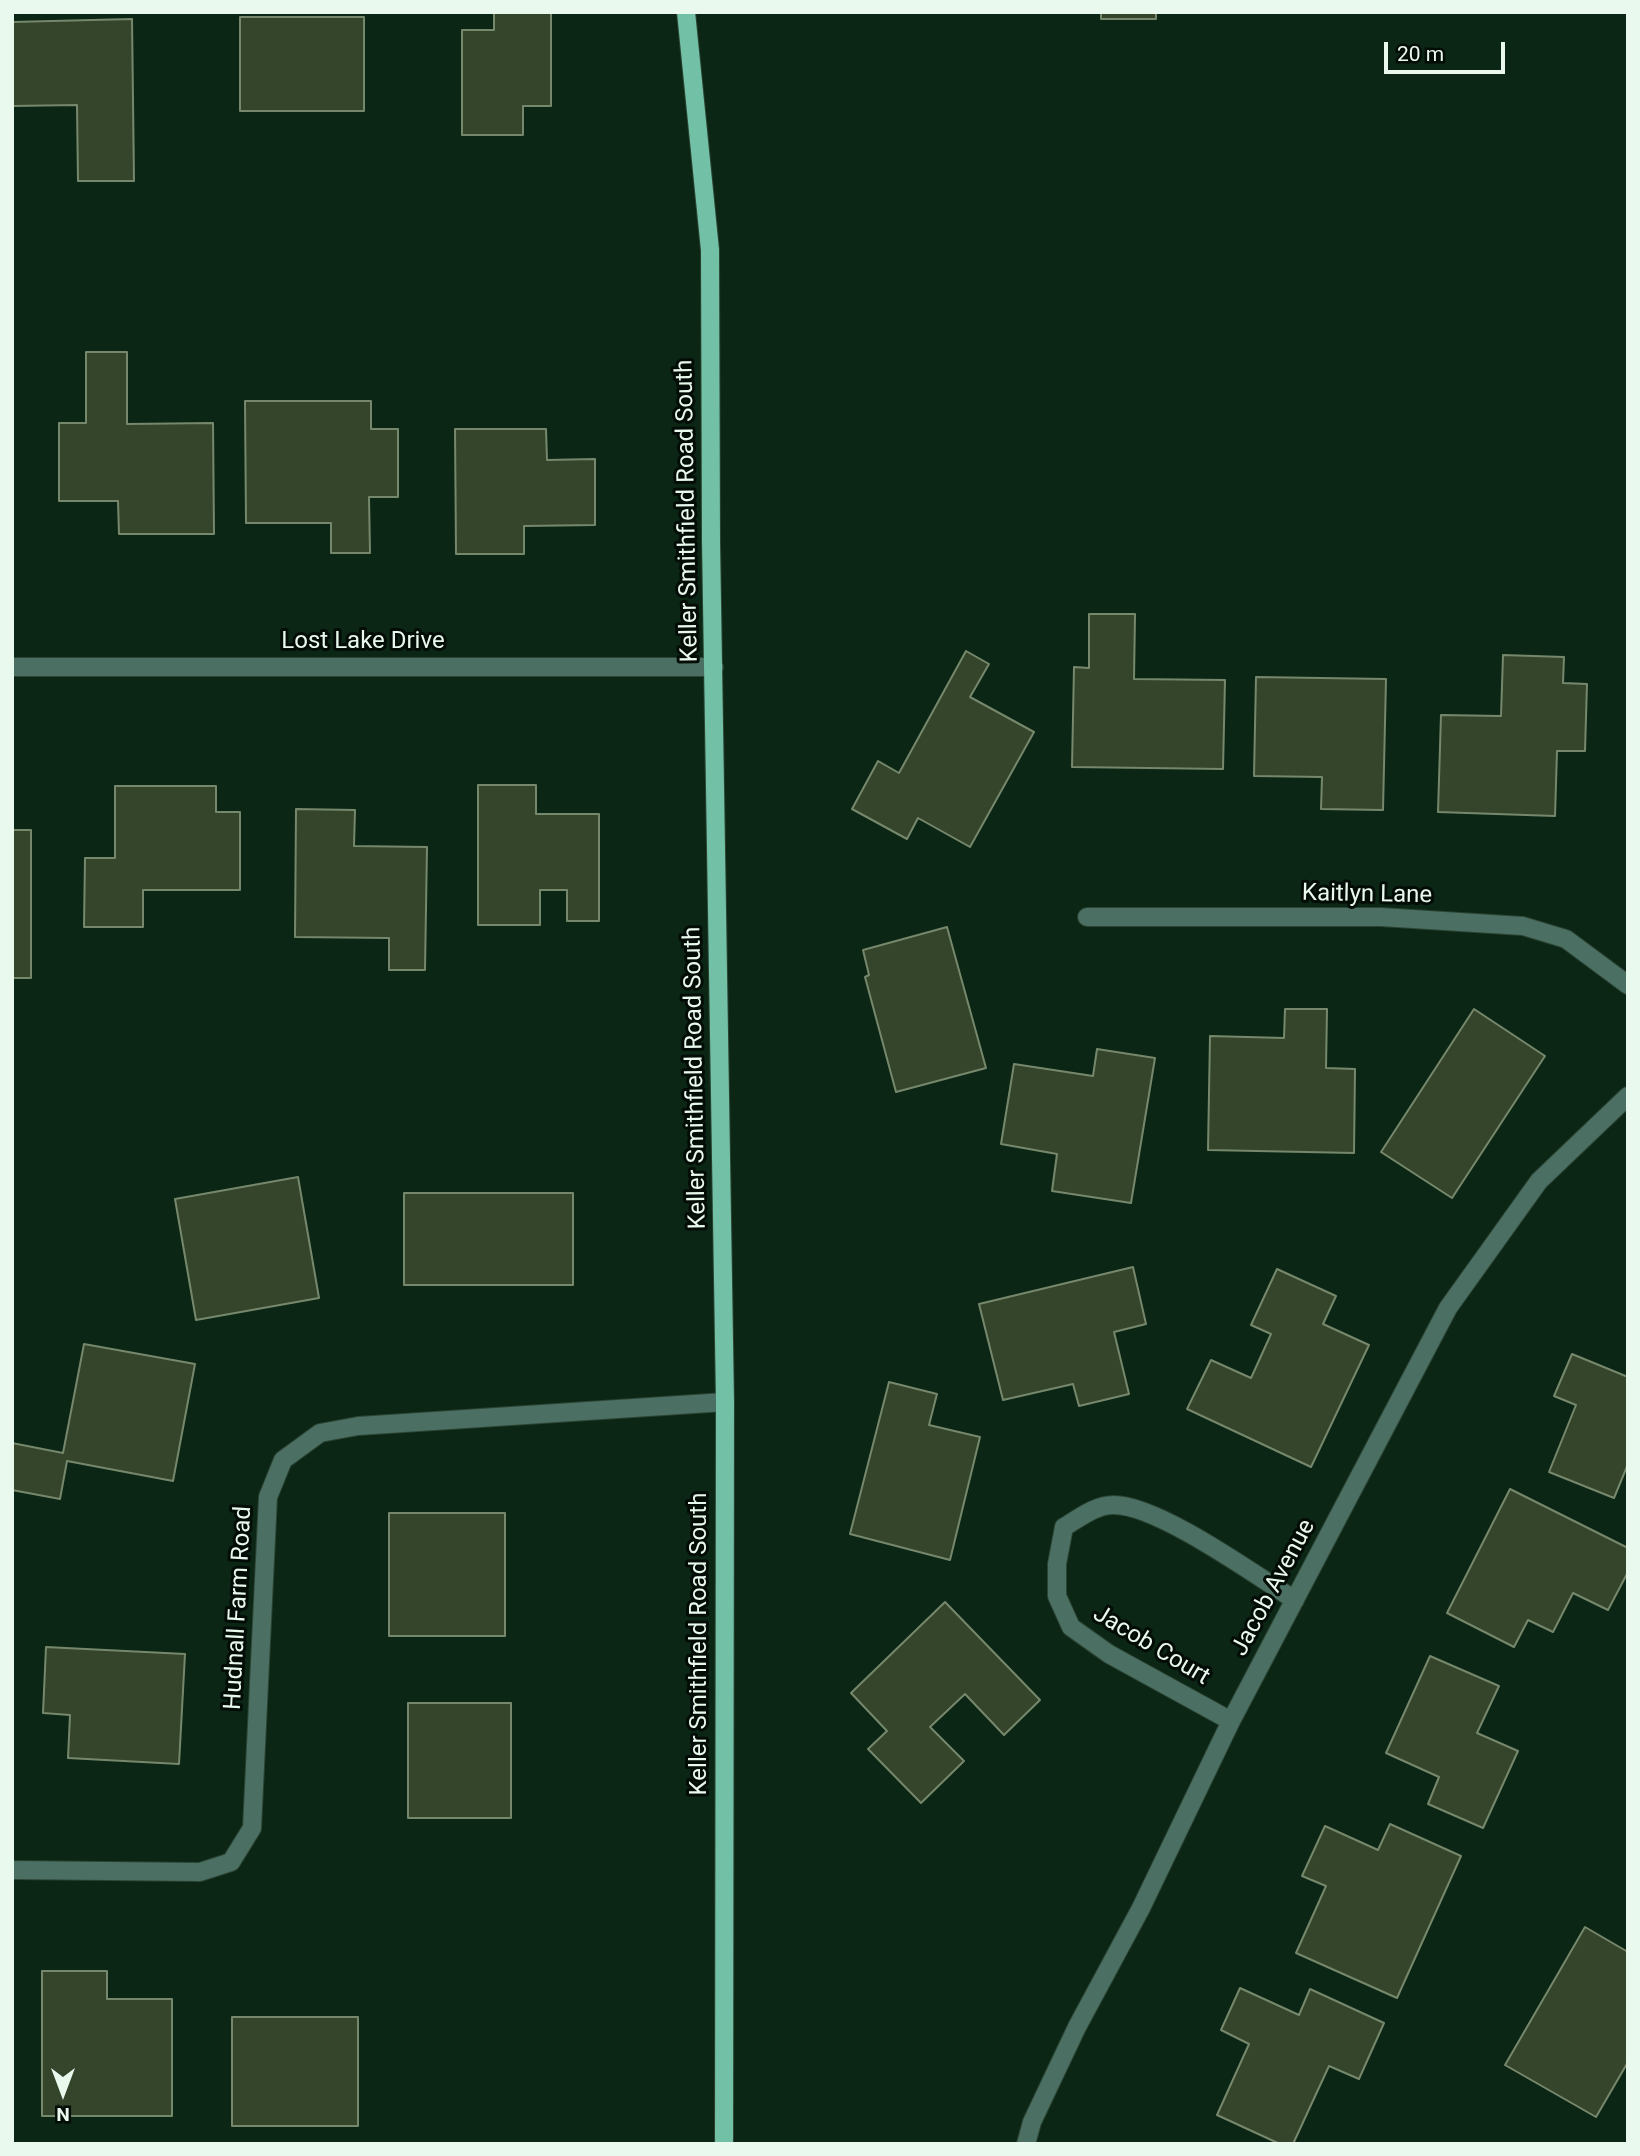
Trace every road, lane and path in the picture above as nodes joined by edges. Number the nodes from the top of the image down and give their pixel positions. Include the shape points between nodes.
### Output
1 (686, 12) edge
2 (12, 667) edge
3 (714, 667) junction
4 (1087, 917) dead end
5 (1628, 985) edge
6 (1628, 1096) edge
7 (725, 1402) junction
8 (1294, 1600) junction
9 (1231, 1721) junction
10 (12, 1870) edge
11 (724, 2144) edge
12 (1026, 2144) edge

1 - 3 main road, Keller Smithfield Road South via 710,250
2 - 3 street, Lost Lake Drive
3 - 7 main road, Keller Smithfield Road South
4 - 5 street, Kaitlyn Lane via 1381,917 1523,926 1566,939
6 - 8 street, Jacob Avenue via 1539,1181 1448,1308
7 - 10 street, Hudnall Farm Road via 358,1426 320,1433 283,1460 268,1497 251,1828 231,1862 200,1872
7 - 11 main road, Keller Smithfield Road South
8 - 9 street, Jacob Avenue
8 - 9 street, Jacob Court via 1195,1537 1134,1508 1111,1505 1064,1527 1057,1596 1071,1627 1109,1654
9 - 12 street, Jacob Avenue via 1077,2028

